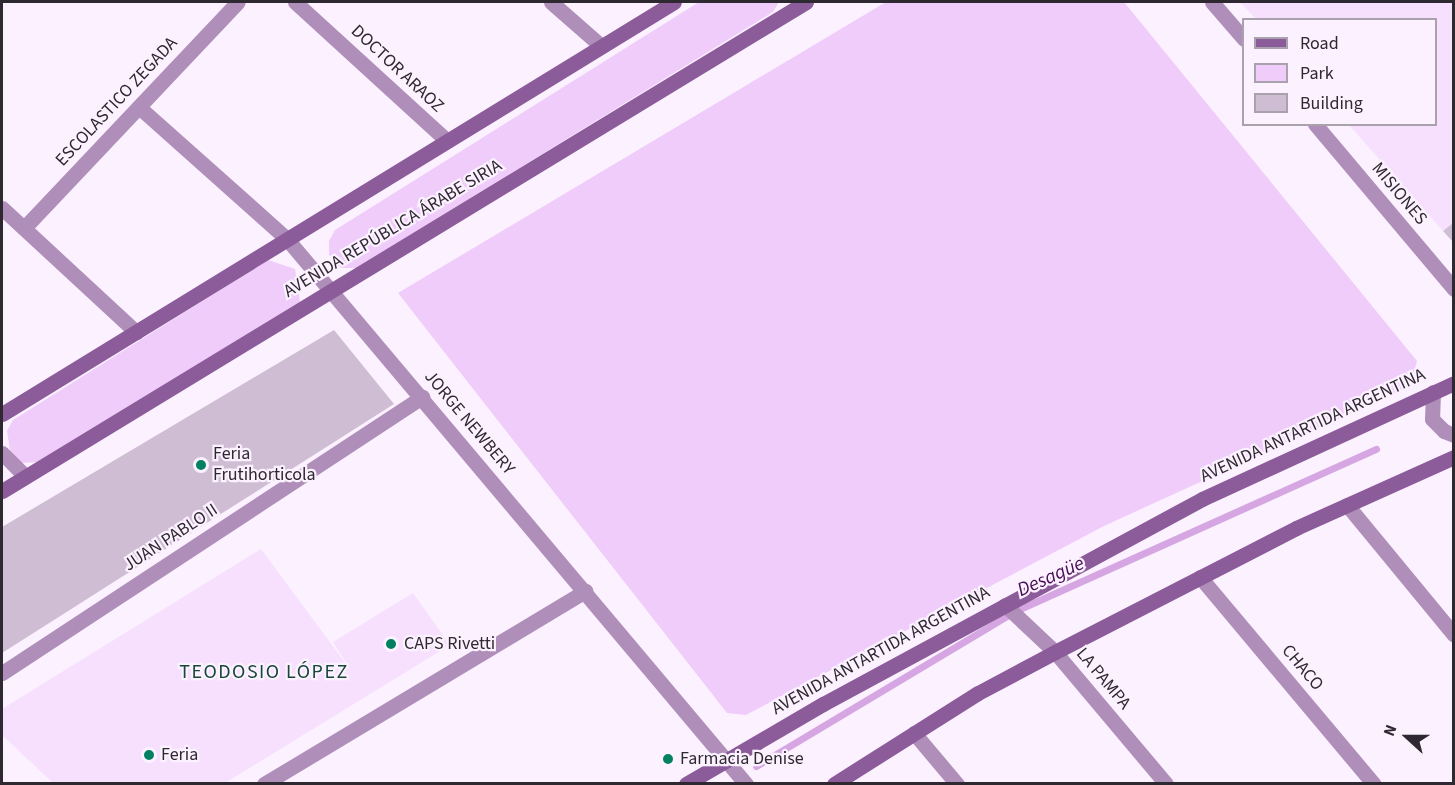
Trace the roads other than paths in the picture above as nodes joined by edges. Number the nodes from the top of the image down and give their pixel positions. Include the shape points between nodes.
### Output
1 (237, 2) edge
2 (295, 2) edge
3 (551, 2) edge
4 (674, 2) edge
5 (806, 2) edge
6 (1212, 2) edge
7 (1242, 37) edge
8 (601, 46) junction
9 (140, 108) junction
10 (1317, 126) edge
11 (447, 141) junction
12 (2, 208) edge
13 (24, 228) junction
14 (287, 239) junction
15 (1454, 289) edge
16 (332, 290) junction
17 (136, 332) junction
18 (1454, 383) edge
19 (1433, 392) junction
20 (422, 397) junction
21 (2, 414) edge
22 (1454, 435) edge
23 (2, 453) edge
24 (1454, 458) edge
25 (25, 476) junction
26 (2, 491) edge
27 (1347, 505) junction
28 (1200, 577) junction
29 (585, 591) junction
30 (1005, 605) junction
31 (1454, 635) edge
32 (1055, 652) junction
33 (2, 672) edge
34 (914, 733) junction
35 (726, 760) junction
36 (264, 783) edge
37 (686, 783) edge
38 (746, 783) edge
39 (834, 783) edge
40 (957, 783) edge
41 (1166, 783) edge
42 (1374, 783) edge

1 - 9 street, ESCOLASTICO ZEGADA
2 - 11 street, DOCTOR ARAOZ
3 - 8 street
4 - 8 main road
5 - 16 main road, AVENIDA REPÚBLICA ÁRABE SIRIA
6 - 7 street
8 - 11 main road
9 - 13 street, ESCOLASTICO ZEGADA
9 - 14 street, JORGE NEWBERY
10 - 15 street, MISIONES
11 - 14 main road
12 - 13 street
13 - 17 street
14 - 16 street, JORGE NEWBERY
14 - 17 main road
16 - 20 street, JORGE NEWBERY
16 - 25 main road, AVENIDA REPÚBLICA ÁRABE SIRIA
17 - 21 main road
18 - 19 main road, AVENIDA ANTARTIDA ARGENTINA
19 - 22 street via 1432,419
19 - 30 main road, AVENIDA ANTARTIDA ARGENTINA via 1202,499
20 - 29 street, JORGE NEWBERY
20 - 33 street, JUAN PABLO II
23 - 25 street
24 - 27 main road
25 - 26 main road, AVENIDA REPÚBLICA ÁRABE SIRIA
27 - 28 main road
27 - 31 street
28 - 32 main road
28 - 42 street, CHACO
29 - 35 street, JORGE NEWBERY
29 - 36 street
30 - 32 street, LA PAMPA
30 - 35 main road, AVENIDA ANTARTIDA ARGENTINA
32 - 34 main road
32 - 41 street, LA PAMPA
34 - 39 main road
34 - 40 street
35 - 37 main road, AVENIDA ANTARTIDA ARGENTINA
35 - 38 street, JORGE NEWBERY

